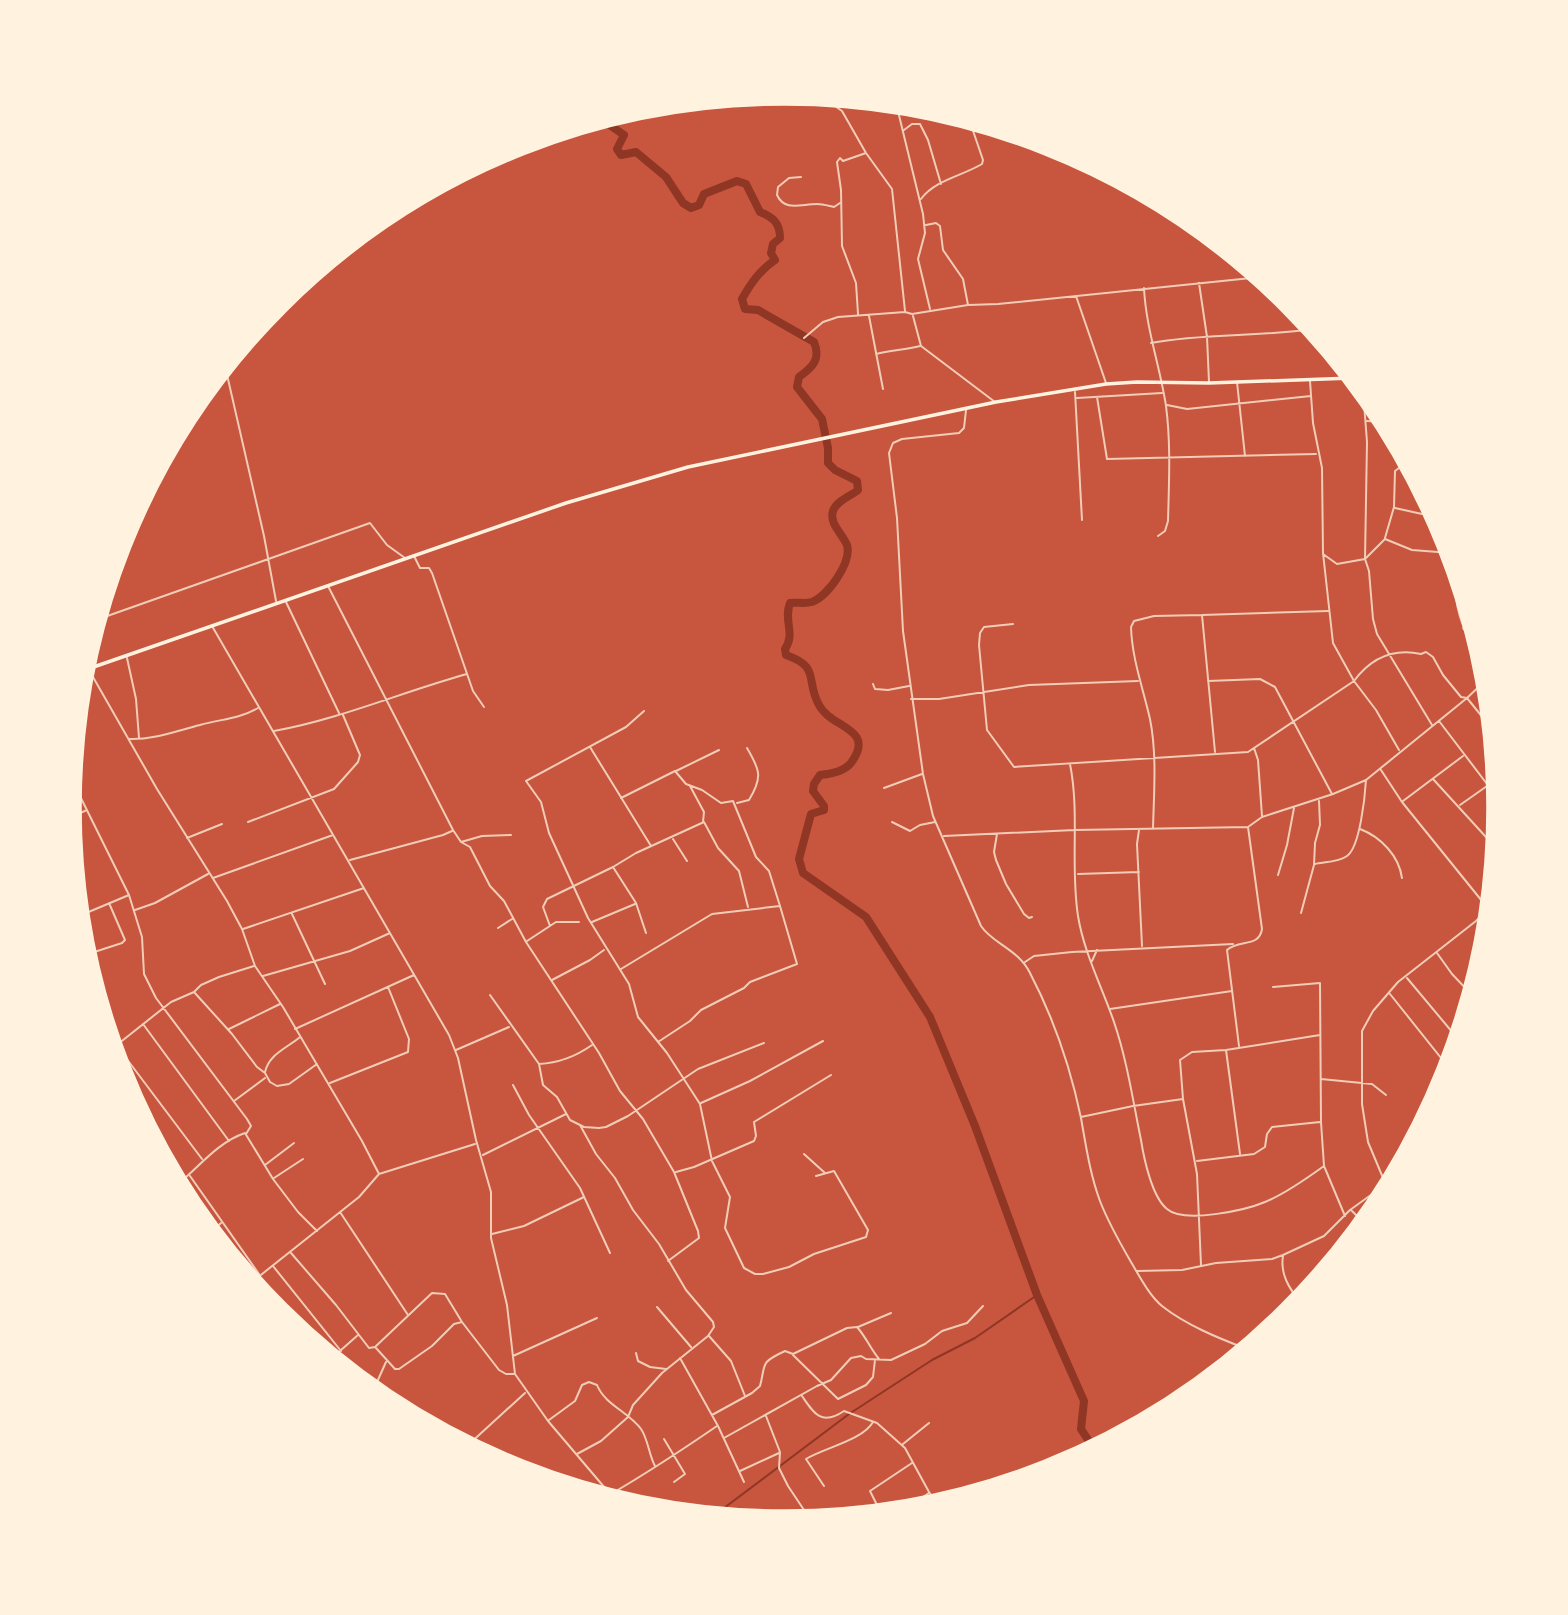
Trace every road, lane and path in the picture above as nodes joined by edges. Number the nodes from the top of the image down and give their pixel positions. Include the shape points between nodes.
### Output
1 (836, 106) edge
2 (899, 114) edge
3 (974, 130) edge
4 (904, 131) junction
5 (866, 153) junction
6 (801, 177) dead end
7 (941, 184) junction
8 (920, 200) junction
9 (841, 202) junction
10 (925, 225) junction
11 (1247, 278) edge
12 (1199, 283) junction
13 (1144, 288) junction
14 (1076, 295) junction
15 (968, 305) junction
16 (930, 310) junction
17 (905, 312) junction
18 (912, 314) junction
19 (859, 316) junction
20 (868, 316) junction
21 (1300, 330) edge
22 (1207, 337) junction
23 (804, 338) dead end
24 (1151, 343) junction
25 (921, 346) junction
26 (876, 354) junction
27 (228, 377) edge
28 (1342, 379) edge
29 (1310, 380) junction
30 (1161, 382) junction
31 (1237, 382) junction
32 (1209, 383) junction
33 (1106, 384) junction
34 (1075, 388) junction
35 (883, 389) dead end
36 (1163, 393) junction
37 (1311, 396) junction
38 (1097, 397) junction
39 (1076, 398) junction
40 (996, 402) junction
41 (1166, 405) junction
42 (1238, 405) junction
43 (966, 408) junction
44 (1366, 413) edge
45 (1367, 421) junction
46 (1372, 421) edge
47 (1317, 454) junction
48 (1245, 456) junction
49 (1169, 457) junction
50 (1399, 468) edge
51 (1394, 507) junction
52 (1423, 513) edge
53 (1082, 520) dead end
54 (1158, 536) dead end
55 (1385, 539) junction
56 (1439, 552) edge
57 (1323, 553) junction
58 (413, 555) junction
59 (405, 558) junction
60 (269, 559) junction
61 (1365, 559) junction
62 (328, 585) junction
63 (285, 600) junction
64 (1456, 601) edge
65 (277, 602) junction
66 (1329, 611) junction
67 (1202, 615) junction
68 (107, 616) edge
69 (1013, 624) dead end
70 (211, 625) junction
71 (1462, 627) junction
72 (1466, 632) edge
73 (1466, 633) edge
74 (1388, 653) junction
75 (126, 655) junction
76 (95, 667) edge
77 (467, 674) junction
78 (93, 678) edge
79 (1139, 681) junction
80 (1207, 681) junction
81 (1354, 681) junction
82 (873, 684) dead end
83 (909, 686) junction
84 (1477, 689) edge
85 (983, 694) junction
86 (1467, 698) junction
87 (386, 699) junction
88 (911, 699) junction
89 (484, 706) dead end
90 (260, 707) junction
91 (644, 711) dead end
92 (341, 714) junction
93 (1481, 715) edge
94 (1439, 720) junction
95 (1294, 722) junction
96 (1432, 726) junction
97 (274, 731) junction
98 (128, 739) junction
99 (139, 739) junction
100 (589, 746) junction
101 (747, 748) dead end
102 (1255, 748) junction
103 (719, 750) dead end
104 (1400, 751) junction
105 (1215, 753) junction
106 (1464, 755) junction
107 (1154, 759) junction
108 (1070, 764) junction
109 (1380, 769) junction
110 (675, 771) junction
111 (923, 774) junction
112 (1433, 779) junction
113 (1366, 780) junction
114 (1487, 784) joint
115 (689, 785) junction
116 (884, 788) dead end
117 (1333, 794) junction
118 (81, 796) edge
119 (312, 797) junction
120 (621, 798) junction
121 (1319, 799) junction
122 (1402, 802) junction
123 (736, 803) junction
124 (1459, 805) junction
125 (1295, 807) junction
126 (88, 810) junction
127 (80, 813) edge
128 (1262, 817) junction
129 (248, 821) dead end
130 (703, 821) junction
131 (892, 822) dead end
132 (935, 822) junction
133 (222, 824) dead end
134 (1248, 827) junction
135 (1139, 828) junction
136 (1359, 829) junction
137 (453, 830) junction
138 (1076, 830) junction
139 (1153, 830) junction
140 (997, 834) junction
141 (334, 835) junction
142 (512, 835) dead end
143 (943, 836) junction
144 (1487, 837) edge
145 (187, 838) junction
146 (673, 838) junction
147 (461, 842) junction
148 (651, 848) junction
149 (348, 861) junction
150 (687, 861) dead end
151 (1314, 865) junction
152 (612, 867) junction
153 (1140, 872) junction
154 (209, 873) junction
155 (1077, 874) junction
156 (1278, 875) dead end
157 (213, 878) junction
158 (1402, 878) dead end
159 (572, 885) junction
160 (365, 887) junction
161 (129, 895) junction
162 (1481, 899) edge
163 (109, 903) junction
164 (636, 903) junction
165 (780, 906) junction
166 (749, 909) junction
167 (134, 910) junction
168 (89, 912) edge
169 (1301, 912) dead end
170 (291, 913) junction
171 (1032, 917) dead end
172 (513, 919) junction
173 (1478, 920) edge
174 (579, 922) dead end
175 (591, 922) junction
176 (550, 926) junction
177 (498, 928) dead end
178 (242, 929) junction
179 (391, 933) junction
180 (646, 933) dead end
181 (526, 942) junction
182 (1233, 944) junction
183 (1142, 947) junction
184 (605, 949) junction
185 (1097, 949) junction
186 (1088, 950) junction
187 (95, 951) edge
188 (1436, 952) junction
189 (313, 962) junction
190 (1092, 962) junction
191 (1024, 963) junction
192 (256, 966) junction
193 (620, 970) junction
194 (415, 974) junction
195 (262, 977) junction
196 (1406, 977) junction
197 (552, 980) junction
198 (325, 984) dead end
199 (388, 987) junction
200 (1273, 987) dead end
201 (1465, 987) edge
202 (1231, 991) junction
203 (194, 992) junction
204 (1389, 994) junction
205 (490, 995) dead end
206 (281, 1003) junction
207 (164, 1007) junction
208 (1109, 1009) junction
209 (144, 1024) junction
210 (511, 1027) junction
211 (229, 1029) junction
212 (295, 1029) junction
213 (1451, 1031) edge
214 (1320, 1035) junction
215 (300, 1037) junction
216 (823, 1041) dead end
217 (121, 1042) edge
218 (657, 1042) junction
219 (764, 1042) dead end
220 (593, 1044) junction
221 (1239, 1047) junction
222 (455, 1050) junction
223 (1226, 1050) junction
224 (1441, 1058) edge
225 (129, 1062) edge
226 (317, 1064) junction
227 (539, 1064) junction
228 (265, 1073) junction
229 (831, 1075) dead end
230 (266, 1077) junction
231 (1320, 1079) junction
232 (684, 1080) junction
233 (1361, 1083) junction
234 (329, 1084) junction
235 (513, 1085) dead end
236 (1386, 1095) dead end
237 (1183, 1099) junction
238 (234, 1101) junction
239 (700, 1104) junction
240 (1133, 1106) junction
241 (635, 1112) junction
242 (566, 1114) junction
243 (1080, 1118) junction
244 (1321, 1122) junction
245 (580, 1125) junction
246 (539, 1129) junction
247 (246, 1133) junction
248 (230, 1141) junction
249 (294, 1143) dead end
250 (477, 1143) junction
251 (804, 1154) dead end
252 (1240, 1155) junction
253 (481, 1156) junction
254 (203, 1159) junction
255 (303, 1159) dead end
256 (712, 1159) junction
257 (1195, 1161) junction
258 (265, 1165) junction
259 (1324, 1166) junction
260 (674, 1172) junction
261 (379, 1174) junction
262 (825, 1174) junction
263 (189, 1176) junction
264 (816, 1176) dead end
265 (1382, 1176) edge
266 (187, 1178) edge
267 (273, 1179) junction
268 (584, 1197) junction
269 (1367, 1200) edge
270 (1350, 1210) junction
271 (340, 1212) junction
272 (1197, 1215) junction
273 (1345, 1216) junction
274 (1356, 1216) edge
275 (222, 1223) junction
276 (219, 1226) edge
277 (317, 1231) junction
278 (491, 1234) junction
279 (290, 1252) junction
280 (610, 1253) dead end
281 (1283, 1255) junction
282 (668, 1261) junction
283 (1200, 1265) junction
284 (273, 1266) junction
285 (1136, 1271) junction
286 (260, 1275) joint
287 (1293, 1292) edge
288 (983, 1306) dead end
289 (657, 1307) dead end
290 (891, 1312) dead end
291 (408, 1315) junction
292 (597, 1318) dead end
293 (462, 1322) junction
294 (857, 1327) junction
295 (359, 1334) junction
296 (708, 1336) junction
297 (1237, 1345) edge
298 (375, 1347) junction
299 (691, 1348) junction
300 (341, 1351) joint
301 (636, 1353) dead end
302 (793, 1354) junction
303 (512, 1356) junction
304 (680, 1357) junction
305 (876, 1360) junction
306 (880, 1360) junction
307 (386, 1362) junction
308 (667, 1369) junction
309 (515, 1374) junction
310 (377, 1381) edge
311 (824, 1384) junction
312 (526, 1392) junction
313 (801, 1395) junction
314 (745, 1396) junction
315 (712, 1415) junction
316 (765, 1415) junction
317 (628, 1418) junction
318 (548, 1421) junction
319 (874, 1421) junction
320 (929, 1423) dead end
321 (718, 1426) junction
322 (724, 1438) junction
323 (475, 1439) edge
324 (664, 1439) dead end
325 (901, 1445) junction
326 (780, 1452) junction
327 (576, 1455) junction
328 (674, 1457) junction
329 (912, 1462) junction
330 (655, 1466) junction
331 (740, 1472) junction
332 (674, 1482) dead end
333 (744, 1482) dead end
334 (824, 1486) dead end
335 (605, 1488) edge
336 (617, 1490) edge
337 (929, 1492) junction
338 (931, 1495) edge
339 (922, 1497) edge
340 (877, 1505) dead end
341 (804, 1510) edge

1 - 5 street
2 - 4 street
3 - 7 street via 982,164
4 - 7 street via 920,124
4 - 8 street
5 - 9 street via 838,159
5 - 17 street via 887,179 894,197
6 - 9 street via 789,178 778,187 782,202 790,207 834,207
7 - 8 street
8 - 10 street
9 - 19 street via 842,246 856,284
10 - 15 street via 940,226 943,250 963,279
10 - 16 street via 918,259
11 - 12 street
12 - 13 street
12 - 22 street
13 - 14 street
13 - 24 street
14 - 15 street
14 - 33 street
15 - 16 street
16 - 18 street
17 - 18 street
17 - 20 street
18 - 25 street
19 - 20 street
19 - 23 street via 827,320
20 - 26 street
21 - 22 street
22 - 24 street
22 - 32 street
24 - 30 street
25 - 26 street
25 - 40 street
26 - 35 street
27 - 60 street
28 - 29 highway
29 - 31 highway
29 - 37 street
30 - 32 highway
30 - 33 highway
30 - 36 street
31 - 32 highway
31 - 42 street
33 - 34 highway
34 - 39 street
34 - 40 highway
36 - 38 street
36 - 41 street
37 - 42 street
37 - 47 street
38 - 39 street
38 - 49 street via 1105,458
39 - 53 street
40 - 43 highway
41 - 42 street via 1187,409
41 - 49 street
42 - 48 street
43 - 58 highway via 650,477
43 - 83 street via 959,433 902,439 893,443 889,453
44 - 45 street
45 - 46 street
45 - 61 street
47 - 48 street
47 - 57 street via 1322,468
48 - 49 street
49 - 54 street via 1168,521
50 - 51 street via 1395,471
51 - 52 street
51 - 55 street
55 - 56 street via 1412,550
55 - 61 street
57 - 61 street via 1337,564
57 - 66 street
58 - 59 highway
58 - 77 street via 420,568 432,573
59 - 60 street via 387,545 370,523
59 - 62 highway
60 - 65 street
60 - 68 street
61 - 74 street via 1375,629
62 - 63 highway
62 - 87 street
63 - 65 highway
63 - 92 street
64 - 71 street
65 - 70 highway
66 - 67 street
66 - 81 street via 1333,643
67 - 79 street via 1134,621 1132,645
67 - 80 street
69 - 85 street via 981,630
70 - 75 highway
70 - 90 street
71 - 72 street
71 - 73 street
74 - 81 street
74 - 86 street via 1426,652
74 - 96 street
75 - 76 highway
75 - 99 street
77 - 87 street
77 - 89 street
78 - 98 street
79 - 85 street via 1029,685
79 - 107 street via 1150,719
80 - 95 street via 1263,680 1275,687
80 - 105 street
81 - 95 street
81 - 104 street
82 - 83 street via 875,689 888,690
83 - 88 street
84 - 86 street
85 - 88 street
85 - 108 street via 987,730 1014,767
86 - 93 street
86 - 94 street
87 - 92 street
87 - 137 street
88 - 111 street
90 - 97 street
90 - 99 street via 243,717
91 - 100 street via 626,727
92 - 97 street
92 - 119 street via 360,760 334,789
94 - 96 street
94 - 106 street
95 - 102 street
95 - 117 street
96 - 104 street
97 - 119 street
98 - 99 street
98 - 145 street
100 - 120 street
100 - 159 street via 526,781 541,802
101 - 123 street via 759,779 750,800
102 - 105 street
102 - 128 street
103 - 110 street
104 - 109 street
105 - 107 street
106 - 112 street
106 - 114 street
107 - 108 street
107 - 139 street
108 - 138 street
109 - 113 street
109 - 122 street
110 - 115 street
110 - 120 street
111 - 116 street
111 - 132 street
112 - 122 street
112 - 124 street
113 - 117 street
113 - 136 street
114 - 124 street
115 - 123 street via 721,803
115 - 130 street via 704,812
117 - 121 street
118 - 126 street
119 - 129 street
119 - 141 street
120 - 148 street
121 - 125 street
121 - 151 street
122 - 162 street
123 - 165 street via 756,857 769,871
124 - 144 street
125 - 128 street
125 - 156 street
126 - 127 street
126 - 161 street
128 - 134 street
130 - 146 street
130 - 166 street via 721,853 739,871
131 - 132 street via 910,831
132 - 143 street
133 - 145 street
134 - 139 street
134 - 182 street via 1262,934 1255,942
135 - 138 street
135 - 139 street
135 - 153 street
136 - 151 street via 1346,858
136 - 158 street via 1388,850 1400,866
137 - 147 street
137 - 149 street
138 - 140 street
138 - 155 street
140 - 143 street
140 - 171 street via 994,852 1003,878 1024,914
141 - 149 street
141 - 157 street
142 - 147 street
143 - 191 street via 986,934
145 - 154 street
146 - 148 street
146 - 150 street
147 - 172 street via 470,847
148 - 152 street
149 - 160 street
151 - 169 street
152 - 159 street
152 - 164 street
153 - 155 street
153 - 183 street
154 - 157 street
154 - 167 street
155 - 186 street via 1078,916
157 - 178 street
159 - 175 street
159 - 176 street via 544,904
160 - 170 street
160 - 179 street
161 - 163 street
161 - 167 street
163 - 168 street
163 - 187 street via 125,940
164 - 175 street
164 - 180 street
165 - 166 street
165 - 218 street via 797,964 750,982
166 - 193 street via 712,914
167 - 207 street via 142,937 144,974
170 - 178 street
170 - 189 street
172 - 177 street
172 - 181 street
173 - 188 street
174 - 176 street via 559,921
175 - 184 street
176 - 181 street
178 - 192 street
179 - 189 street
179 - 194 street
181 - 197 street
182 - 183 street
182 - 202 street via 1227,950
183 - 185 street
184 - 193 street
184 - 197 street
185 - 186 street
185 - 190 street
186 - 190 street
186 - 191 street via 1034,956
188 - 196 street
188 - 201 street
189 - 195 street
189 - 198 street
190 - 208 street
191 - 243 street via 1058,1040
192 - 195 street
192 - 203 street via 219,977
193 - 218 street via 638,1017
194 - 199 street
194 - 222 street
195 - 206 street
196 - 204 street
196 - 213 street
197 - 220 street
199 - 212 street
199 - 234 street via 408,1039 408,1052
200 - 214 street via 1320,983
202 - 208 street
202 - 221 street
203 - 207 street
203 - 211 street
204 - 224 street
204 - 233 street via 1362,1031
205 - 210 street
206 - 211 street
206 - 212 street
207 - 209 street
207 - 238 street
208 - 240 street via 1124,1054
209 - 217 street
209 - 248 street
210 - 222 street
210 - 227 street
211 - 228 street
212 - 215 street
214 - 221 street
214 - 231 street
215 - 226 street
215 - 228 street via 276,1054
216 - 239 street
218 - 232 street
219 - 232 street via 698,1069
220 - 227 street via 578,1055
220 - 241 street
221 - 223 street
222 - 250 street
223 - 237 street via 1192,1052 1180,1060
223 - 252 street
225 - 254 street
226 - 230 street via 289,1084 276,1086
226 - 234 street
227 - 242 street via 543,1085 557,1097
228 - 230 street
229 - 256 street via 754,1122 754,1141
230 - 238 street
231 - 233 street
231 - 244 street
232 - 239 street
232 - 241 street
233 - 236 street via 1376,1086
233 - 265 street via 1368,1142
234 - 261 street
235 - 246 street
237 - 240 street
237 - 257 street
238 - 247 street via 251,1126
239 - 256 street
240 - 243 street
240 - 272 street via 1148,1171 1162,1203 1179,1214
241 - 245 street via 606,1127
241 - 260 street
242 - 245 street
242 - 246 street
243 - 285 street via 1101,1204
244 - 252 street via 1272,1127 1265,1147
244 - 259 street
245 - 282 street
246 - 253 street
246 - 268 street
247 - 248 street
247 - 258 street
248 - 254 street
249 - 258 street
250 - 253 street
250 - 261 street
251 - 262 street
252 - 257 street
253 - 278 street via 491,1192
254 - 263 street
255 - 267 street
256 - 260 street
256 - 262 street via 730,1197 725,1227 744,1268 755,1273 789,1267 866,1237 868,1230 836,1175 833,1171
257 - 272 street
258 - 267 street
259 - 272 street via 1263,1203
259 - 273 street
260 - 282 street via 699,1238
261 - 271 street
262 - 264 street
263 - 266 street
263 - 275 street
267 - 277 street
268 - 278 street via 524,1226
268 - 280 street
269 - 270 street
270 - 273 street
270 - 274 street
271 - 277 street
271 - 291 street
272 - 283 street
273 - 281 street via 1324,1236
275 - 276 street
275 - 286 street
277 - 279 street
278 - 303 street via 507,1305
279 - 284 street
279 - 295 street
281 - 283 street
281 - 287 street via 1284,1277
282 - 296 street via 714,1324
283 - 285 street
284 - 286 street
284 - 300 street
285 - 297 street via 1162,1306
288 - 306 street via 967,1323 942,1331 891,1360
289 - 299 street
290 - 294 street
291 - 293 street via 430,1294 443,1294
291 - 298 street
292 - 303 street
293 - 307 street via 399,1369
293 - 309 street via 499,1370
294 - 302 street
294 - 306 street
295 - 298 street via 369,1348
295 - 300 street
296 - 299 street
296 - 314 street via 731,1361
298 - 307 street
299 - 304 street
301 - 308 street via 643,1365
302 - 311 street
302 - 314 street via 785,1351 766,1362 760,1386
303 - 309 street
304 - 308 street
304 - 315 street
305 - 306 street
305 - 311 street via 851,1358
305 - 311 street via 873,1377 842,1399 834,1398
307 - 310 street
308 - 317 street via 633,1405
309 - 312 street
311 - 313 street
312 - 318 street
312 - 323 street
313 - 316 street
313 - 319 street via 817,1416 828,1418 844,1411
314 - 315 street
315 - 321 street
316 - 322 street
316 - 326 street
317 - 318 street via 589,1382 575,1401
317 - 327 street
317 - 330 street via 641,1429
318 - 327 street
319 - 325 street
319 - 334 street via 859,1434 806,1460
320 - 325 street
321 - 322 street
321 - 328 street
322 - 331 street
324 - 328 street
325 - 329 street
326 - 331 street
326 - 341 street via 779,1468
327 - 335 street
328 - 330 street
328 - 332 street via 685,1474
329 - 337 street
329 - 340 street via 872,1488
330 - 336 street
331 - 333 street
337 - 338 street
337 - 339 street

